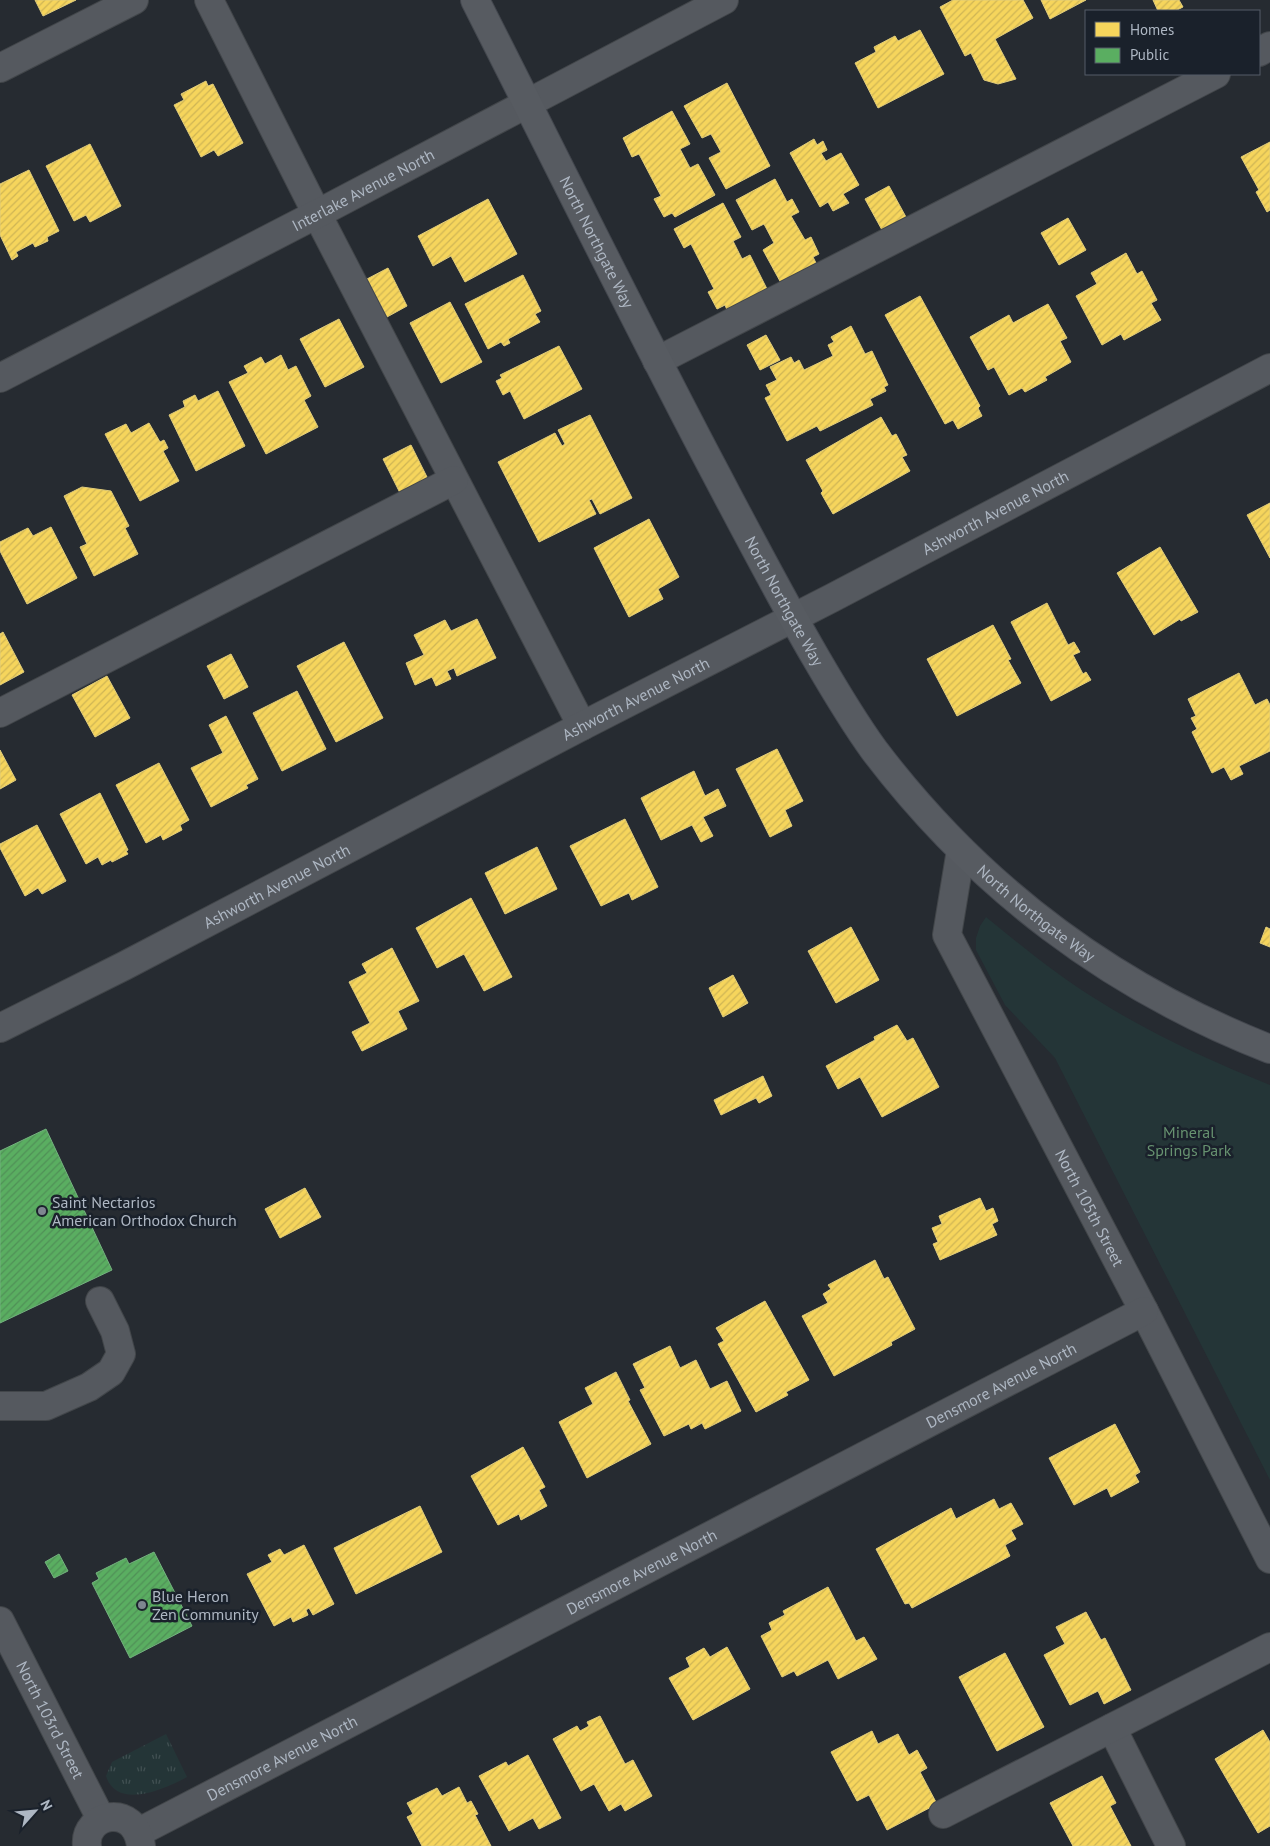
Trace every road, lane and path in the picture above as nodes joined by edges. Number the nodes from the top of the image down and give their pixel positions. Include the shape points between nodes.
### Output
1 (134, 0) edge
2 (209, 0) edge
3 (475, 0) edge
4 (724, 0) edge
5 (0, 68) edge
6 (1214, 75) edge
7 (527, 102) junction
8 (317, 214) junction
9 (657, 361) junction
10 (1270, 368) edge
11 (0, 378) edge
12 (454, 480) junction
13 (793, 618) junction
14 (0, 713) edge
15 (582, 726) junction
16 (961, 850) junction
17 (0, 1028) edge
18 (1270, 1049) edge
19 (100, 1301) dead end
20 (1144, 1312) junction
21 (0, 1406) edge
22 (1270, 1559) edge
23 (0, 1621) edge
24 (1270, 1648) edge
25 (1112, 1728) junction
26 (943, 1814) dead end
27 (101, 1819) junction
28 (140, 1839) edge
29 (87, 1846) edge
30 (1171, 1846) edge

1 - 5 street
2 - 8 street
3 - 7 main road, North Northgate Way
4 - 7 street, Interlake Avenue North
6 - 9 street
7 - 8 street, Interlake Avenue North
7 - 9 main road, North Northgate Way
8 - 11 street, Interlake Avenue North
8 - 12 street
9 - 13 main road, North Northgate Way
10 - 13 street, Ashworth Avenue North
12 - 14 street
12 - 15 street
13 - 15 street, Ashworth Avenue North
13 - 16 main road, North Northgate Way via 841,700 874,748 918,804
15 - 17 street, Ashworth Avenue North
16 - 18 main road, North Northgate Way via 1038,918 1114,972 1179,1009
16 - 20 street, North 105th Street via 947,935
19 - 21 street via 115,1331 121,1354 111,1372 89,1387 46,1406
20 - 22 street, North 105th Street
20 - 28 street, Densmore Avenue North
23 - 27 street, North 103rd Street
24 - 25 street
25 - 26 street
25 - 30 street
27 - 28 street via 115,1816 129,1821
27 - 29 street via 90,1829

